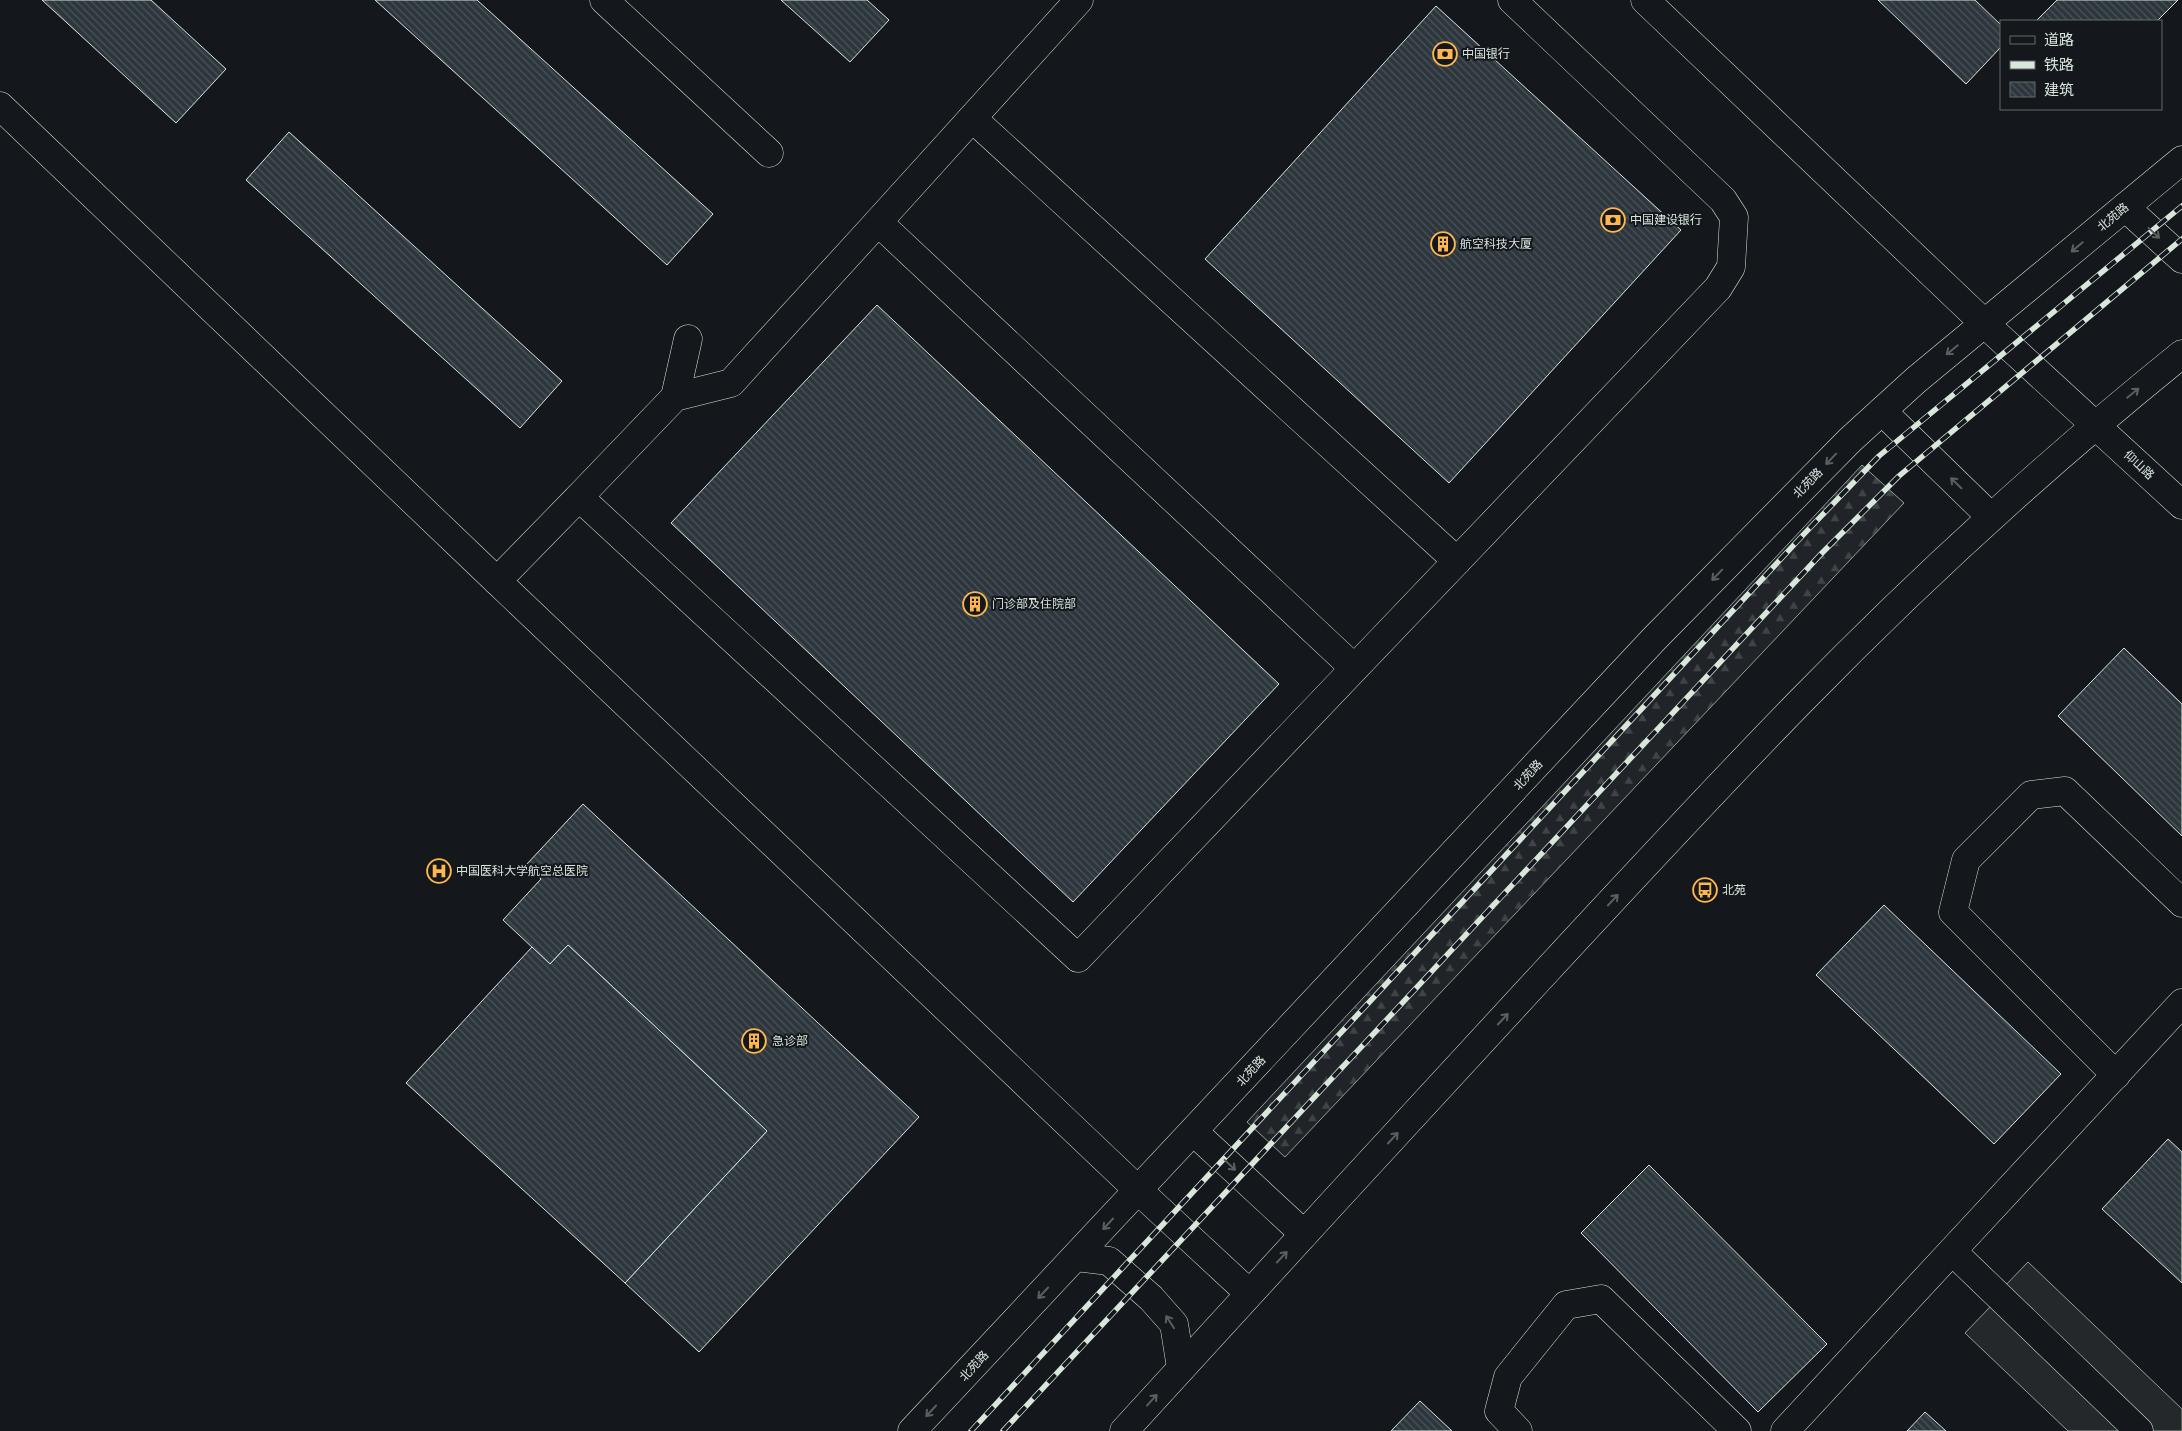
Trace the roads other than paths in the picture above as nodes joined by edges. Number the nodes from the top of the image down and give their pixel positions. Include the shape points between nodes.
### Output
1 (604, 0) edge
2 (1079, 0) edge
3 (1512, 0) edge
4 (1645, 0) edge
5 (0, 106) edge
6 (972, 118) junction
7 (769, 153) dead end
8 (2182, 160) edge
9 (2126, 207) junction
10 (878, 222) junction
11 (2182, 259) edge
12 (1985, 324) junction
13 (688, 339) dead end
14 (2182, 354) edge
15 (675, 397) junction
16 (1882, 411) junction
17 (2096, 424) junction
18 (579, 497) junction
19 (2182, 505) edge
20 (1991, 518) junction
21 (1457, 561) junction
22 (497, 582) junction
23 (1354, 668) junction
24 (2182, 903) edge
25 (2182, 1003) edge
26 (2116, 1075) junction
27 (1194, 1132) junction
28 (1139, 1191) junction
29 (1304, 1234) junction
30 (1952, 1251) junction
31 (1076, 1257) junction
32 (1249, 1293) junction
33 (1181, 1368) junction
34 (912, 1431) edge
35 (1124, 1431) edge
36 (1518, 1431) edge
37 (1737, 1431) edge
38 (1785, 1431) edge
39 (2139, 1431) edge

1 - 7 main road
2 - 6 main road
3 - 21 main road via 1723,200 1734,217 1731,267 1718,288
4 - 12 main road, 仰山路
5 - 22 main road
6 - 10 main road
6 - 21 main road
8 - 9 main road, 北苑路
9 -> 11 main road
9 -> 12 main road, 北苑路
10 - 15 main road via 731,384
10 - 23 main road
12 -> 16 main road, 北苑路
12 - 17 main road, 仰山路
13 - 15 main road
17 -> 14 main road
15 - 18 main road
20 -> 16 main road
16 -> 27 main road, 北苑路 via 1655,638
17 - 19 main road, 仰山路
17 - 20 main road
18 - 22 main road
18 - 23 main road via 1078,958
29 -> 20 main road via 1802,700
21 - 23 main road
22 - 28 main road
24 - 26 main road via 2065,791 2031,795 1966,860 1953,912
25 - 26 main road
26 - 30 main road
27 - 28 main road, 北苑路
27 -> 29 main road
28 -> 31 main road, 北苑路
28 - 32 main road
32 -> 29 main road
30 - 38 main road
30 - 39 main road
33 -> 31 main road via 1174,1324 1150,1298 1109,1261
31 -> 34 main road, 北苑路
32 - 33 main road
35 -> 33 main road
36 - 37 main road via 1499,1411 1508,1377 1566,1305 1602,1299

